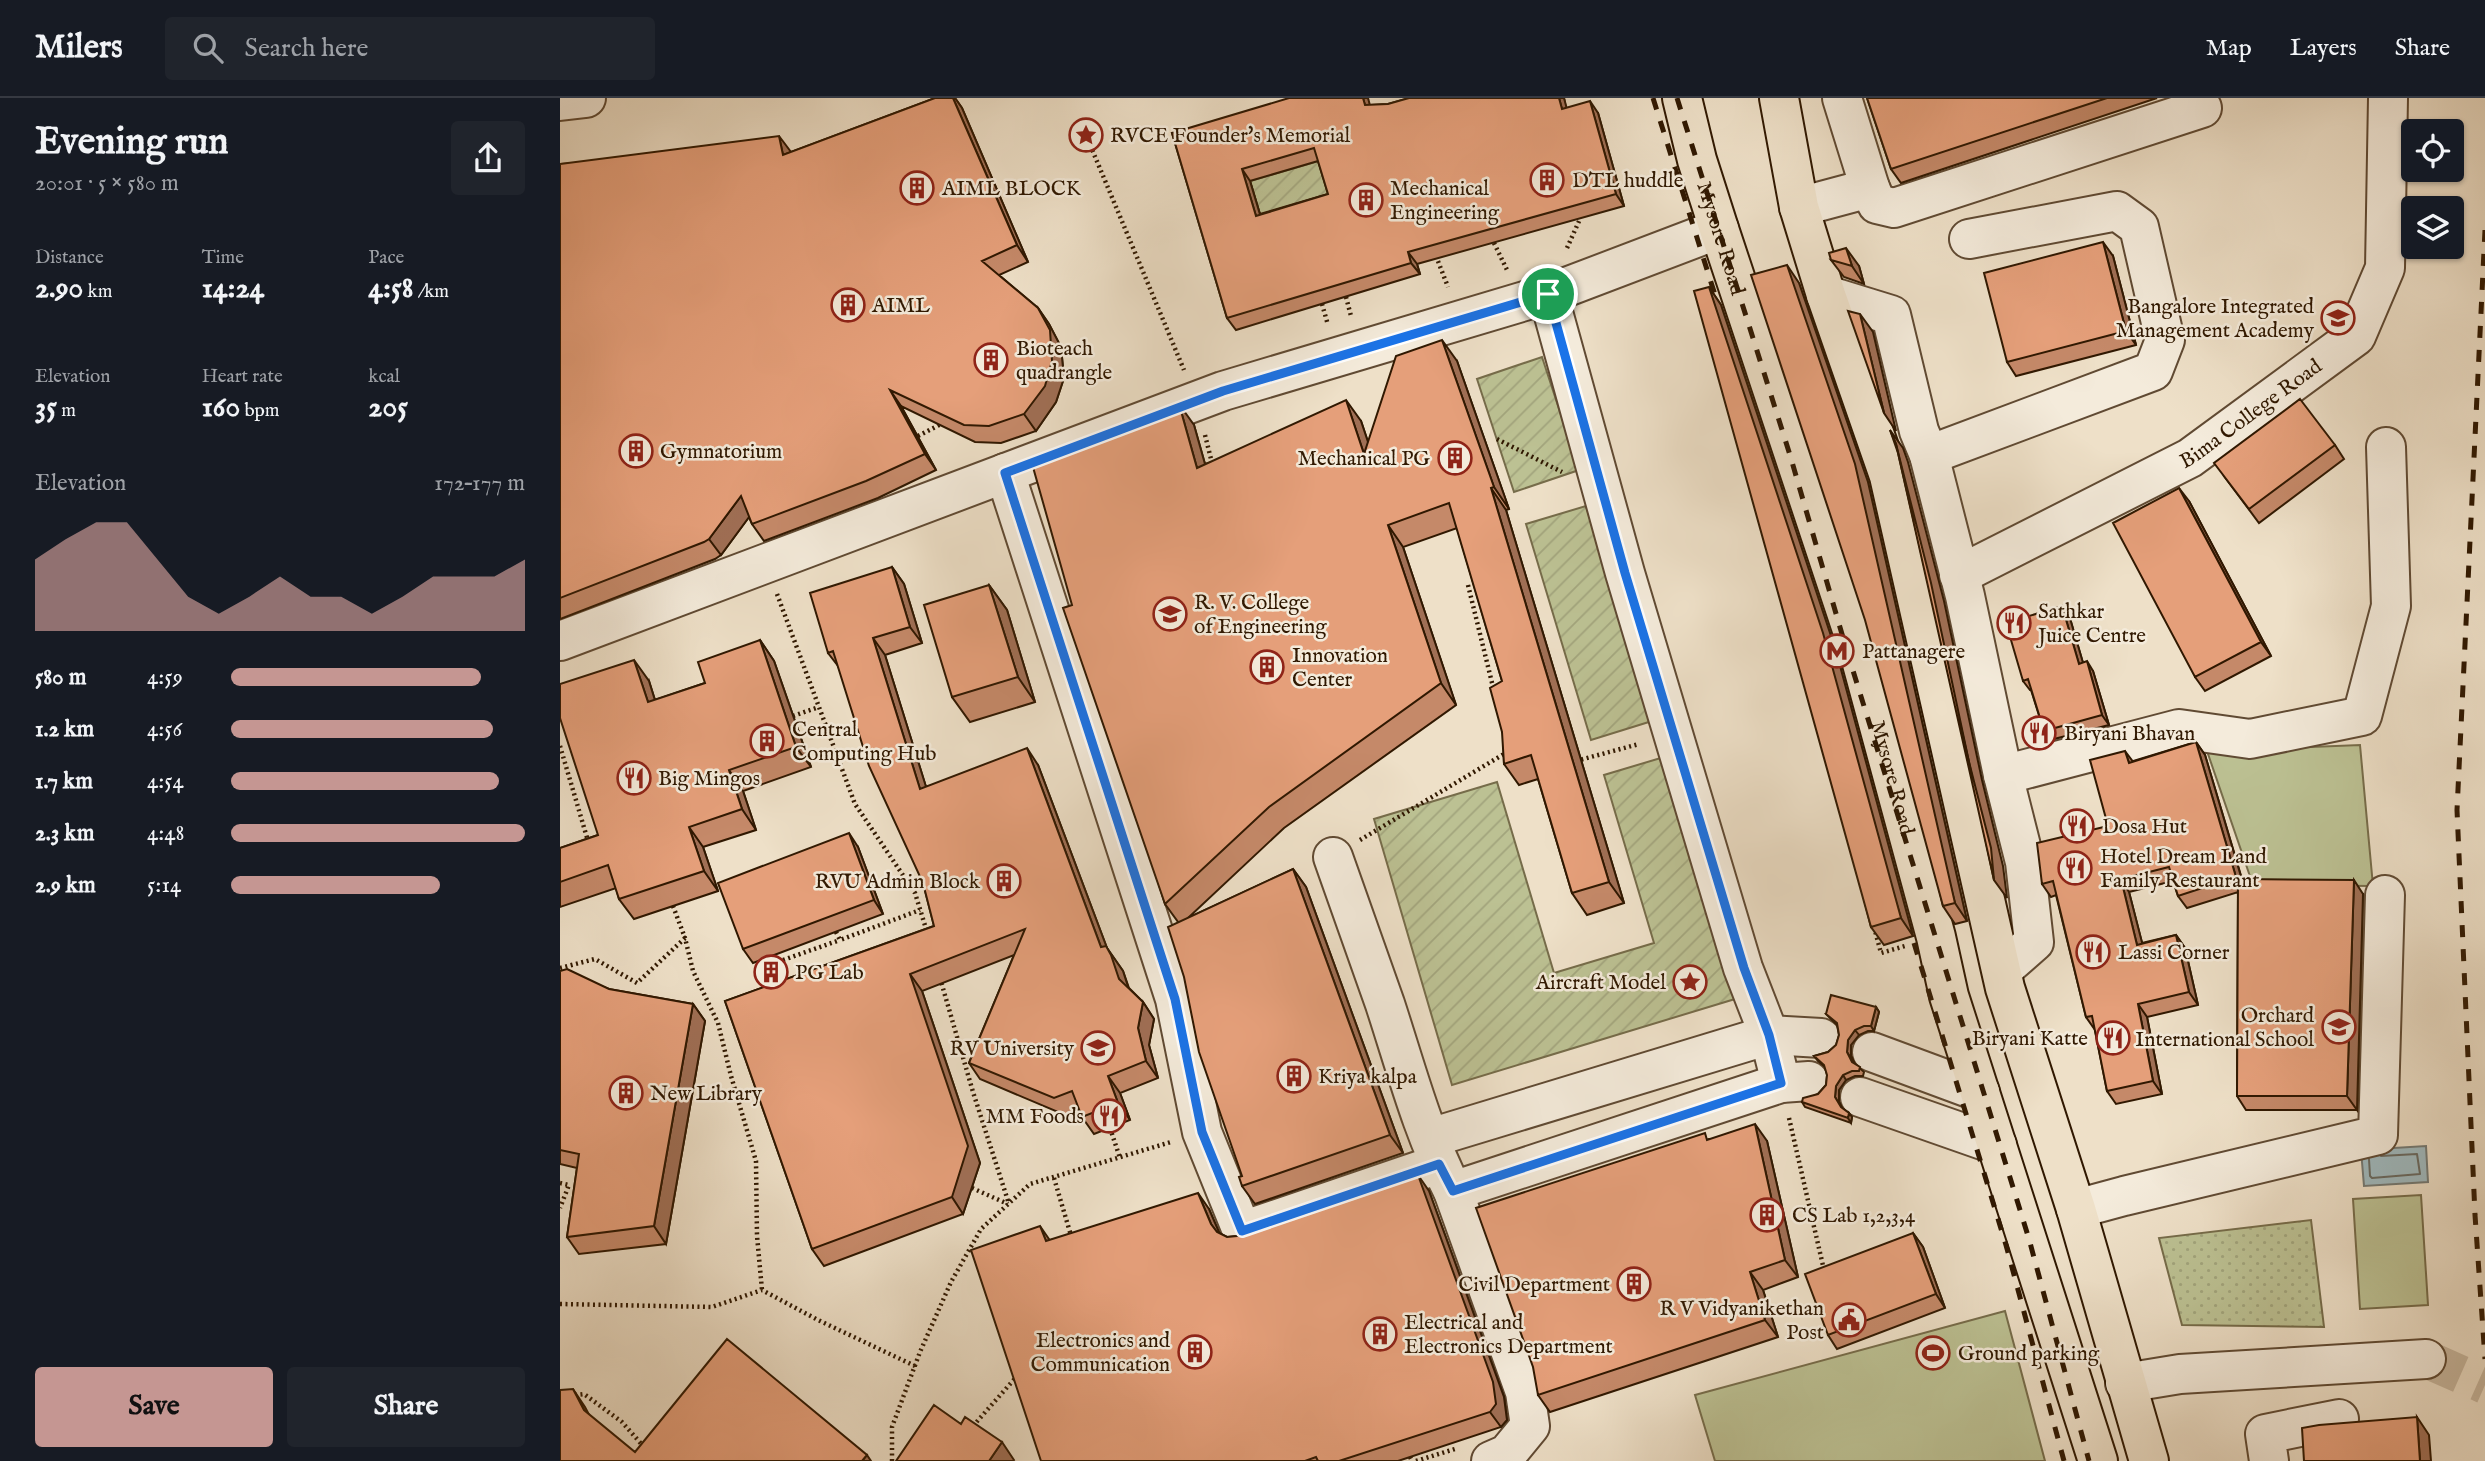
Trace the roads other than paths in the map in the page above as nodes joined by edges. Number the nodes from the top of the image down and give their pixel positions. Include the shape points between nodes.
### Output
1 (586, 98) edge
2 (1682, 98) edge
3 (1779, 98) edge
4 (1842, 98) edge
5 (2388, 98) edge
6 (560, 102) edge
7 (2202, 108) dead end
8 (1870, 188) junction
9 (1799, 206) junction
10 (1719, 229) junction
11 (1969, 239) dead end
12 (1548, 294) junction
13 (1826, 295) junction
14 (2386, 447) dead end
15 (1929, 455) junction
16 (1005, 473) junction
17 (1959, 575) junction
18 (560, 641) edge
19 (2003, 775) junction
20 (1333, 857) road end
21 (2385, 895) dead end
22 (2002, 970) junction
23 (1769, 1035) junction
24 (1821, 1038) dead end
25 (1872, 1052) dead end
26 (1980, 1092) junction
27 (1860, 1097) dead end
28 (1997, 1145) junction
29 (1441, 1164) junction
30 (2076, 1209) junction
31 (2426, 1359) tunnel mouth
32 (2125, 1383) junction
33 (2339, 1419) dead end
34 (1491, 1461) edge
35 (2098, 1461) edge
36 (2149, 1461) edge
37 (2269, 1461) edge

1 - 6 street
2 - 10 highway, Mysore Road
3 - 9 highway
4 - 8 street
5 - 17 street, Bima College Road via 2385,268 2356,336 2190,458
7 - 8 street via 1894,208 1877,204
8 - 9 street
9 - 13 highway
10 - 12 street
10 - 26 highway, Mysore Road via 1857,645 1949,996
11 - 15 street via 2117,211 2139,227 2165,340 2153,371
12 - 16 street via 1223,391
12 - 23 street via 1744,968
13 - 15 street via 1891,315
13 - 22 highway via 1889,476
14 - 19 street via 2391,606 2362,716 2250,739 2179,729
15 - 17 street
16 - 18 street
16 - 29 street via 1175,999 1202,1132 1242,1231
17 - 19 street
19 - 22 street via 2025,862 2034,942
20 - 29 street via 1414,1100
21 - 30 street via 2378,1135
22 - 30 highway
23 - 24 street
23 - 29 street
23 - 29 street via 1795,1082
25 - 26 street
26 - 28 highway, Mysore Road
27 - 28 street
28 - 35 highway, Mysore Road
29 - 34 street via 1529,1411 1530,1426 1520,1442
30 - 32 highway
31 - 32 street via 2180,1374
32 - 36 highway
33 - 37 street via 2265,1434

